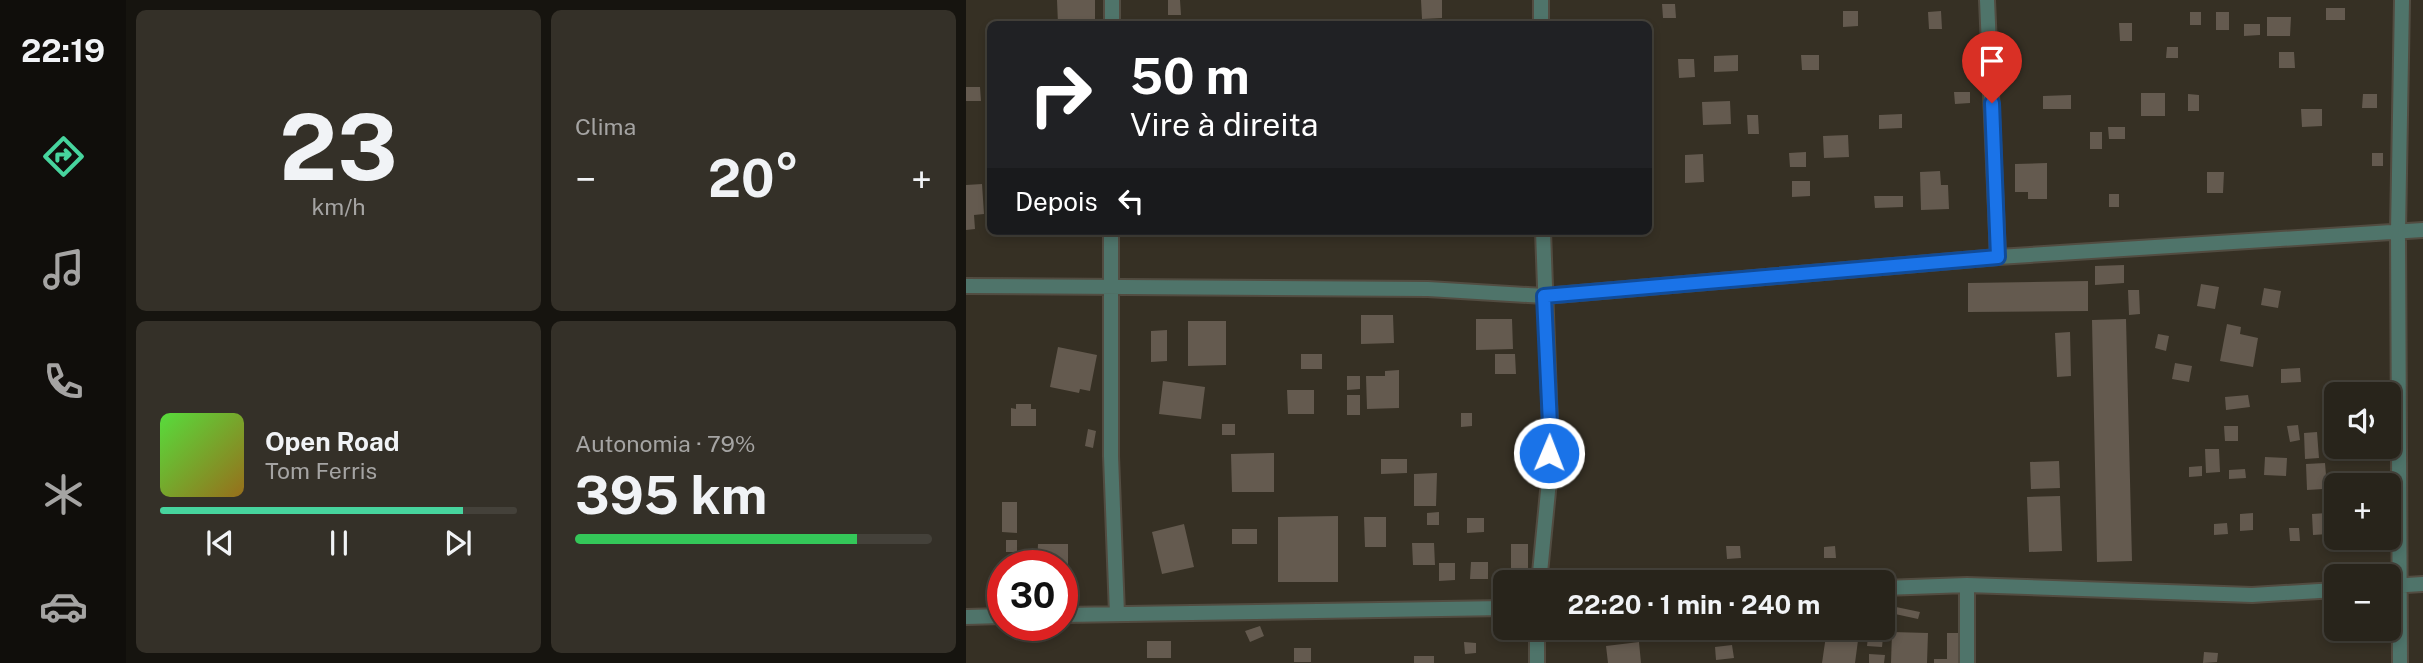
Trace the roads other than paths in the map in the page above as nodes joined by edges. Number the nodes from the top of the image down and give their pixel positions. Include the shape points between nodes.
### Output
1 (1112, 0) edge
2 (1541, 0) edge
3 (1987, 0) edge
4 (2402, 0) edge
5 (1112, 21) edge
6 (1541, 21) edge
7 (2423, 230) edge
8 (2398, 231) junction
9 (1111, 235) edge
10 (1544, 235) edge
11 (1998, 257) junction
12 (966, 286) edge
13 (1110, 286) junction
14 (1544, 296) junction
15 (2393, 564) edge
16 (1540, 570) edge
17 (1967, 584) junction
18 (2423, 584) edge
19 (2401, 585) edge
20 (1895, 587) edge
21 (2324, 591) edge
22 (1493, 608) edge
23 (1116, 614) junction
24 (1078, 615) edge
25 (987, 616) edge
26 (966, 617) edge
27 (1537, 640) edge
28 (2398, 641) edge
29 (1537, 663) edge
30 (1967, 663) edge
31 (2400, 663) edge

1 - 5 street
2 - 6 street
3 - 11 street
4 - 8 street
7 - 8 street
8 - 11 street
8 - 15 street
9 - 13 street
10 - 14 street
11 - 14 street
12 - 13 street
13 - 14 street via 1428,289
13 - 23 street
14 - 16 street via 1550,425
17 - 20 street
17 - 21 street via 2252,595
17 - 30 street
18 - 19 street
22 - 23 street
23 - 24 street
25 - 26 street
27 - 29 street
28 - 31 street

